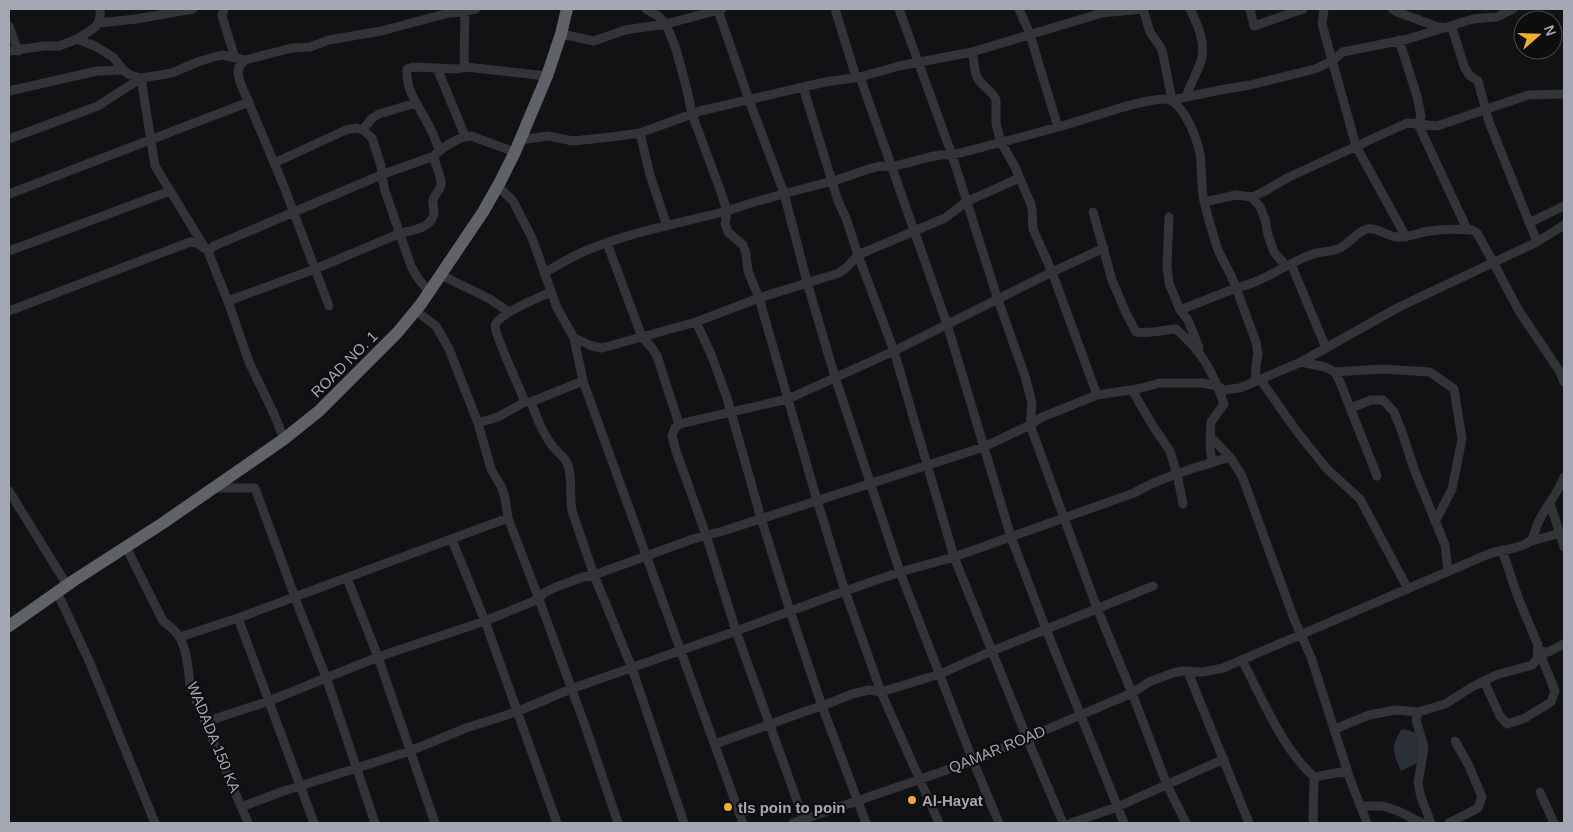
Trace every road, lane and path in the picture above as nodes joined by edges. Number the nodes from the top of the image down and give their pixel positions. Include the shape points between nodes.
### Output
1 (100, 9) edge
2 (192, 9) edge
3 (224, 9) edge
4 (476, 9) edge
5 (568, 9) edge
6 (646, 9) edge
7 (720, 9) edge
8 (835, 9) edge
9 (899, 9) edge
10 (1019, 9) edge
11 (1142, 9) edge
12 (1190, 9) edge
13 (1250, 9) edge
14 (1303, 9) edge
15 (1324, 9) edge
16 (1392, 9) edge
17 (1513, 9) edge
18 (464, 10) edge
19 (99, 23) junction
20 (666, 24) junction
21 (9, 26) edge
22 (1444, 28) junction
23 (561, 34) junction
24 (1030, 34) junction
25 (77, 40) junction
26 (1399, 40) junction
27 (13, 51) edge
28 (972, 52) junction
29 (236, 58) junction
30 (245, 60) junction
31 (1332, 61) junction
32 (918, 63) junction
33 (466, 67) junction
34 (437, 68) junction
35 (123, 70) junction
36 (547, 76) junction
37 (858, 77) junction
38 (141, 78) junction
39 (803, 87) junction
40 (9, 92) edge
41 (1564, 94) edge
42 (1186, 98) junction
43 (749, 100) junction
44 (1172, 100) junction
45 (249, 102) junction
46 (416, 103) junction
47 (1486, 110) junction
48 (692, 114) junction
49 (1418, 124) junction
50 (1058, 127) junction
51 (363, 130) junction
52 (640, 132) junction
53 (465, 136) junction
54 (9, 138) edge
55 (151, 139) junction
56 (1000, 142) junction
57 (517, 146) junction
58 (1356, 146) junction
59 (437, 153) junction
60 (952, 155) junction
61 (274, 163) junction
62 (891, 167) junction
63 (382, 175) junction
64 (1019, 178) junction
65 (833, 181) junction
66 (498, 186) junction
67 (170, 191) junction
68 (784, 193) junction
69 (9, 194) edge
70 (1252, 197) junction
71 (966, 202) junction
72 (1204, 202) junction
73 (1564, 206) edge
74 (727, 211) junction
75 (1094, 212) dead end
76 (294, 213) junction
77 (1169, 218) dead end
78 (1530, 223) junction
79 (1564, 224) edge
80 (667, 226) junction
81 (1467, 229) junction
82 (914, 232) junction
83 (401, 233) junction
84 (1406, 237) junction
85 (1537, 242) junction
86 (607, 243) junction
87 (1104, 248) junction
88 (207, 249) junction
89 (9, 251) edge
90 (858, 255) junction
91 (1493, 262) junction
92 (1288, 265) junction
93 (315, 269) junction
94 (1052, 272) junction
95 (544, 273) junction
96 (441, 275) junction
97 (807, 282) junction
98 (1236, 288) junction
99 (429, 292) junction
100 (551, 292) junction
101 (759, 298) junction
102 (998, 300) junction
103 (228, 301) junction
104 (330, 306) dead end
105 (1180, 310) junction
106 (9, 311) edge
107 (416, 311) junction
108 (508, 312) junction
109 (696, 322) junction
110 (947, 324) junction
111 (642, 337) junction
112 (574, 338) junction
113 (1326, 348) junction
114 (894, 351) junction
115 (1202, 354) junction
116 (1301, 362) junction
117 (1335, 372) junction
118 (835, 377) junction
119 (1258, 380) junction
120 (583, 381) junction
121 (1564, 382) edge
122 (1217, 386) junction
123 (1132, 390) junction
124 (1097, 395) junction
125 (788, 399) junction
126 (528, 402) junction
127 (1351, 408) junction
128 (731, 412) junction
129 (478, 423) junction
130 (679, 424) junction
131 (1030, 425) junction
132 (1210, 436) junction
133 (284, 439) junction
134 (984, 447) junction
135 (1230, 457) junction
136 (1212, 463) junction
137 (926, 466) junction
138 (1177, 474) junction
139 (1377, 476) dead end
140 (1564, 477) edge
141 (871, 484) junction
142 (215, 488) junction
143 (9, 491) edge
144 (817, 500) junction
145 (1550, 503) junction
146 (1183, 504) dead end
147 (1064, 517) junction
148 (508, 518) junction
149 (761, 518) junction
150 (1436, 522) junction
151 (1562, 533) edge
152 (706, 535) junction
153 (1011, 537) junction
154 (452, 540) junction
155 (1528, 542) junction
156 (126, 547) junction
157 (1564, 547) edge
158 (1502, 550) junction
159 (647, 555) junction
160 (954, 557) junction
161 (1448, 571) junction
162 (900, 572) junction
163 (594, 575) junction
164 (347, 578) junction
165 (1153, 586) dead end
166 (1408, 588) junction
167 (62, 589) junction
168 (845, 591) junction
169 (294, 596) junction
170 (539, 599) junction
171 (1098, 608) junction
172 (790, 611) junction
173 (238, 618) junction
174 (484, 621) junction
175 (9, 626) edge
176 (1046, 629) junction
177 (736, 632) junction
178 (1301, 634) junction
179 (180, 637) junction
180 (1564, 644) edge
181 (680, 650) junction
182 (992, 651) junction
183 (1539, 652) junction
184 (378, 657) junction
185 (1242, 660) junction
186 (632, 668) junction
187 (1192, 672) junction
188 (940, 674) junction
189 (326, 677) junction
190 (1484, 681) junction
191 (571, 689) junction
192 (881, 692) junction
193 (1132, 694) junction
194 (268, 700) junction
195 (822, 706) junction
196 (516, 712) junction
197 (1418, 712) junction
198 (1080, 714) junction
199 (205, 722) junction
200 (769, 725) junction
201 (1335, 729) junction
202 (1027, 738) junction
203 (1455, 741) dead end
204 (714, 744) junction
205 (410, 751) junction
206 (972, 760) junction
207 (1224, 760) junction
208 (357, 768) junction
209 (1347, 771) junction
210 (1314, 777) junction
211 (921, 779) junction
212 (1167, 785) junction
213 (300, 786) junction
214 (1540, 792) dead end
215 (858, 800) junction
216 (1360, 806) junction
217 (241, 807) junction
218 (1117, 807) junction
219 (805, 821) edge
220 (155, 823) edge
221 (248, 823) edge
222 (314, 823) edge
223 (376, 823) edge
224 (435, 823) edge
225 (557, 823) edge
226 (618, 823) edge
227 (684, 823) edge
228 (743, 823) edge
229 (793, 823) edge
230 (866, 823) edge
231 (940, 823) edge
232 (999, 823) edge
233 (1063, 823) edge
234 (1071, 823) edge
235 (1124, 823) edge
236 (1186, 823) edge
237 (1249, 823) edge
238 (1314, 823) edge
239 (1367, 823) edge
240 (1422, 823) edge
241 (1431, 823) edge
242 (1449, 823) edge
243 (1554, 823) edge

1 - 19 street
2 - 19 street
3 - 29 street via 222,16
4 - 18 street
5 - 23 highway, ROAD NO. 1
6 - 20 street
7 - 20 street
7 - 43 street
8 - 37 street
9 - 32 street
10 - 24 street
11 - 24 street via 1102,13
11 - 44 street via 1163,54
12 - 42 street via 1199,28 1203,48
13 - 14 street via 1254,26
15 - 31 street via 1322,24
16 - 22 street
17 - 22 street via 1497,16
18 - 30 street
18 - 33 street
19 - 25 street
20 - 23 street via 625,30 594,40
20 - 48 street via 676,49
21 - 27 street
22 - 26 street
22 - 47 street via 1453,31 1464,66 1478,81
23 - 36 highway, ROAD NO. 1
24 - 28 street
24 - 50 street
25 - 27 street via 58,46
25 - 35 street via 103,50
26 - 31 street via 1343,52
26 - 49 street via 1420,109
28 - 32 street
28 - 56 street via 975,72 996,100
29 - 30 street
29 - 38 street via 222,55 172,73
30 - 45 street via 238,73
31 - 42 street via 1315,69 1250,86
31 - 58 street
32 - 37 street
32 - 60 street
33 - 34 street
33 - 36 street
34 - 46 street via 407,69
34 - 53 street
35 - 38 street
35 - 40 street via 97,71
36 - 57 highway, ROAD NO. 1
37 - 39 street
37 - 62 street
38 - 54 street via 98,106
38 - 55 street
39 - 43 street
39 - 65 street
41 - 47 street via 1528,94
42 - 44 street
43 - 48 street
43 - 68 street
44 - 50 street via 1139,103
44 - 72 street via 1186,116 1200,152
45 - 55 street
45 - 61 street
46 - 51 street via 379,114 370,119
46 - 59 street via 429,126
47 - 49 street via 1437,126
47 - 78 street
48 - 52 street
48 - 74 street
49 - 58 street via 1407,123
49 - 81 street
50 - 56 street
51 - 61 street via 346,130
51 - 63 street via 372,138
52 - 57 street via 611,138 573,140 548,136
52 - 80 street
53 - 57 street
53 - 59 street
55 - 67 street via 155,166
55 - 69 street
56 - 60 street
56 - 64 street
57 - 66 highway, ROAD NO. 1
58 - 70 street
58 - 84 street
59 - 63 street
59 - 83 street via 435,163 441,183 432,202 432,219 418,229
60 - 62 street via 938,154
60 - 71 street
61 - 76 street
62 - 65 street via 882,166
62 - 82 street
63 - 76 street
63 - 83 street
64 - 71 street
64 - 94 street via 1030,202 1033,229
65 - 68 street
65 - 90 street
66 - 95 street via 513,201 537,250
66 - 96 highway, ROAD NO. 1
67 - 88 street
67 - 89 street
68 - 74 street
68 - 97 street
70 - 72 street via 1236,195
70 - 92 street via 1265,219 1274,252
71 - 82 street via 945,218
71 - 102 street
72 - 98 street via 1218,248
73 - 78 street
74 - 80 street
74 - 101 street via 725,224 743,245 748,271
75 - 87 street
76 - 88 street
76 - 93 street
77 - 105 street via 1167,267 1169,283
78 - 85 street
79 - 85 street
80 - 86 street
81 - 84 street via 1431,230
81 - 91 street via 1476,233
82 - 90 street
82 - 110 street
83 - 93 street
83 - 99 street via 414,272
84 - 92 street via 1364,230 1341,247
85 - 91 street
86 - 95 street
86 - 111 street
87 - 94 street
87 - 115 street via 1107,267 1136,332 1176,329
88 - 103 street
88 - 106 street via 190,242
90 - 97 street via 839,272
90 - 114 street
91 - 113 street via 1399,307
91 - 121 street via 1519,311
92 - 98 street
92 - 113 street
93 - 103 street
93 - 104 street
94 - 102 street
94 - 124 street
95 - 100 street
96 - 99 highway, ROAD NO. 1
96 - 108 street
97 - 101 street
97 - 118 street
98 - 105 street
98 - 119 street via 1256,342
99 - 107 highway, ROAD NO. 1
100 - 108 street
100 - 112 street
101 - 109 street
101 - 125 street
102 - 110 street
102 - 131 street via 1030,394
103 - 133 street via 249,362
105 - 115 street via 1188,320
107 - 129 street via 436,326 449,349
107 - 133 highway, ROAD NO. 1 via 318,412
108 - 126 street via 495,326 496,334
109 - 111 street
109 - 128 street
110 - 114 street
110 - 134 street
111 - 112 street via 602,348
111 - 130 street via 657,356
112 - 120 street
113 - 116 street
114 - 118 street
114 - 137 street
115 - 122 street
116 - 117 street
116 - 119 street
117 - 127 street
117 - 150 street via 1382,369 1430,372 1454,388 1462,439 1452,488
118 - 125 street
118 - 141 street
119 - 122 street via 1232,390
119 - 166 street via 1327,469 1360,499
120 - 126 street
120 - 159 street
122 - 123 street via 1160,383
122 - 132 street via 1224,404 1211,422
123 - 124 street
123 - 138 street via 1170,451
124 - 131 street
125 - 128 street
125 - 144 street
126 - 129 street
126 - 163 street via 550,443 567,462 570,503
127 - 139 street
127 - 150 street via 1371,400 1383,400 1394,412
128 - 130 street
128 - 149 street
129 - 148 street via 491,470 504,493
130 - 152 street via 672,436
131 - 134 street
131 - 147 street
132 - 135 street
132 - 136 street
133 - 142 highway, ROAD NO. 1
134 - 137 street
134 - 153 street
135 - 136 street
135 - 178 street via 1242,476
136 - 138 street
137 - 141 street
137 - 160 street
138 - 146 street
138 - 147 street
140 - 145 street
141 - 144 street
141 - 162 street
142 - 156 highway, ROAD NO. 1
142 - 169 street via 255,488
143 - 167 street
144 - 149 street
144 - 168 street
145 - 151 street
145 - 155 street
147 - 153 street
147 - 171 street
148 - 154 street
148 - 170 street
149 - 152 street
149 - 172 street
150 - 161 street via 1445,545
151 - 155 street, QAMAR ROAD
151 - 157 street
152 - 159 street
152 - 177 street
153 - 160 street
153 - 176 street
154 - 164 street
154 - 174 street
155 - 158 street, QAMAR ROAD
156 - 167 highway, ROAD NO. 1
156 - 179 street via 163,622
158 - 161 street, QAMAR ROAD
158 - 183 street
159 - 163 street
159 - 181 street
160 - 162 street
160 - 182 street
161 - 166 street, QAMAR ROAD
162 - 168 street
162 - 188 street
163 - 170 street via 556,586
163 - 186 street
164 - 169 street
164 - 184 street
165 - 171 street
166 - 178 street, QAMAR ROAD
167 - 175 highway, ROAD NO. 1
167 - 220 street
168 - 172 street
168 - 192 street
169 - 173 street
169 - 189 street
170 - 174 street
170 - 191 street
171 - 176 street
171 - 193 street
172 - 177 street
172 - 195 street
173 - 179 street
173 - 194 street
174 - 184 street
174 - 196 street
176 - 182 street
176 - 198 street
177 - 181 street
177 - 200 street
178 - 185 street, QAMAR ROAD
178 - 201 street
179 - 199 street, WADADA 150 KA via 190,686
180 - 183 street via 1548,652
181 - 186 street
181 - 204 street
182 - 188 street
182 - 202 street
183 - 190 street via 1532,665
183 - 190 street via 1555,691 1551,702 1526,718 1507,724
184 - 189 street
184 - 205 street
185 - 187 street, QAMAR ROAD via 1223,668
185 - 210 street via 1288,748
186 - 191 street
186 - 227 street
187 - 193 street, QAMAR ROAD via 1173,672 1149,682
187 - 207 street
188 - 192 street
188 - 206 street
189 - 194 street
189 - 208 street
190 - 197 street via 1445,704
191 - 196 street
191 - 226 street
192 - 195 street via 858,692
192 - 211 street
193 - 198 street, QAMAR ROAD
193 - 212 street
194 - 199 street
194 - 213 street
195 - 200 street
195 - 215 street
196 - 205 street
196 - 225 street
197 - 201 street via 1396,710 1369,715
197 - 241 street via 1416,720 1424,747 1418,783
198 - 202 street, QAMAR ROAD
198 - 218 street
199 - 217 street, WADADA 150 KA
200 - 204 street
200 - 219 street
201 - 209 street
202 - 206 street, QAMAR ROAD
202 - 233 street
203 - 242 street via 1482,797 1478,808
204 - 228 street
205 - 208 street
205 - 224 street
206 - 211 street, QAMAR ROAD
206 - 232 street
207 - 212 street
207 - 237 street
208 - 213 street
208 - 223 street
209 - 210 street
209 - 216 street
210 - 238 street
211 - 215 street, QAMAR ROAD
211 - 231 street
212 - 218 street
212 - 236 street
213 - 217 street
213 - 222 street
214 - 243 street
215 - 219 street, QAMAR ROAD
215 - 230 street
216 - 239 street
216 - 240 street via 1384,806
217 - 221 street, WADADA 150 KA
218 - 234 street
218 - 235 street
219 - 229 street, QAMAR ROAD

